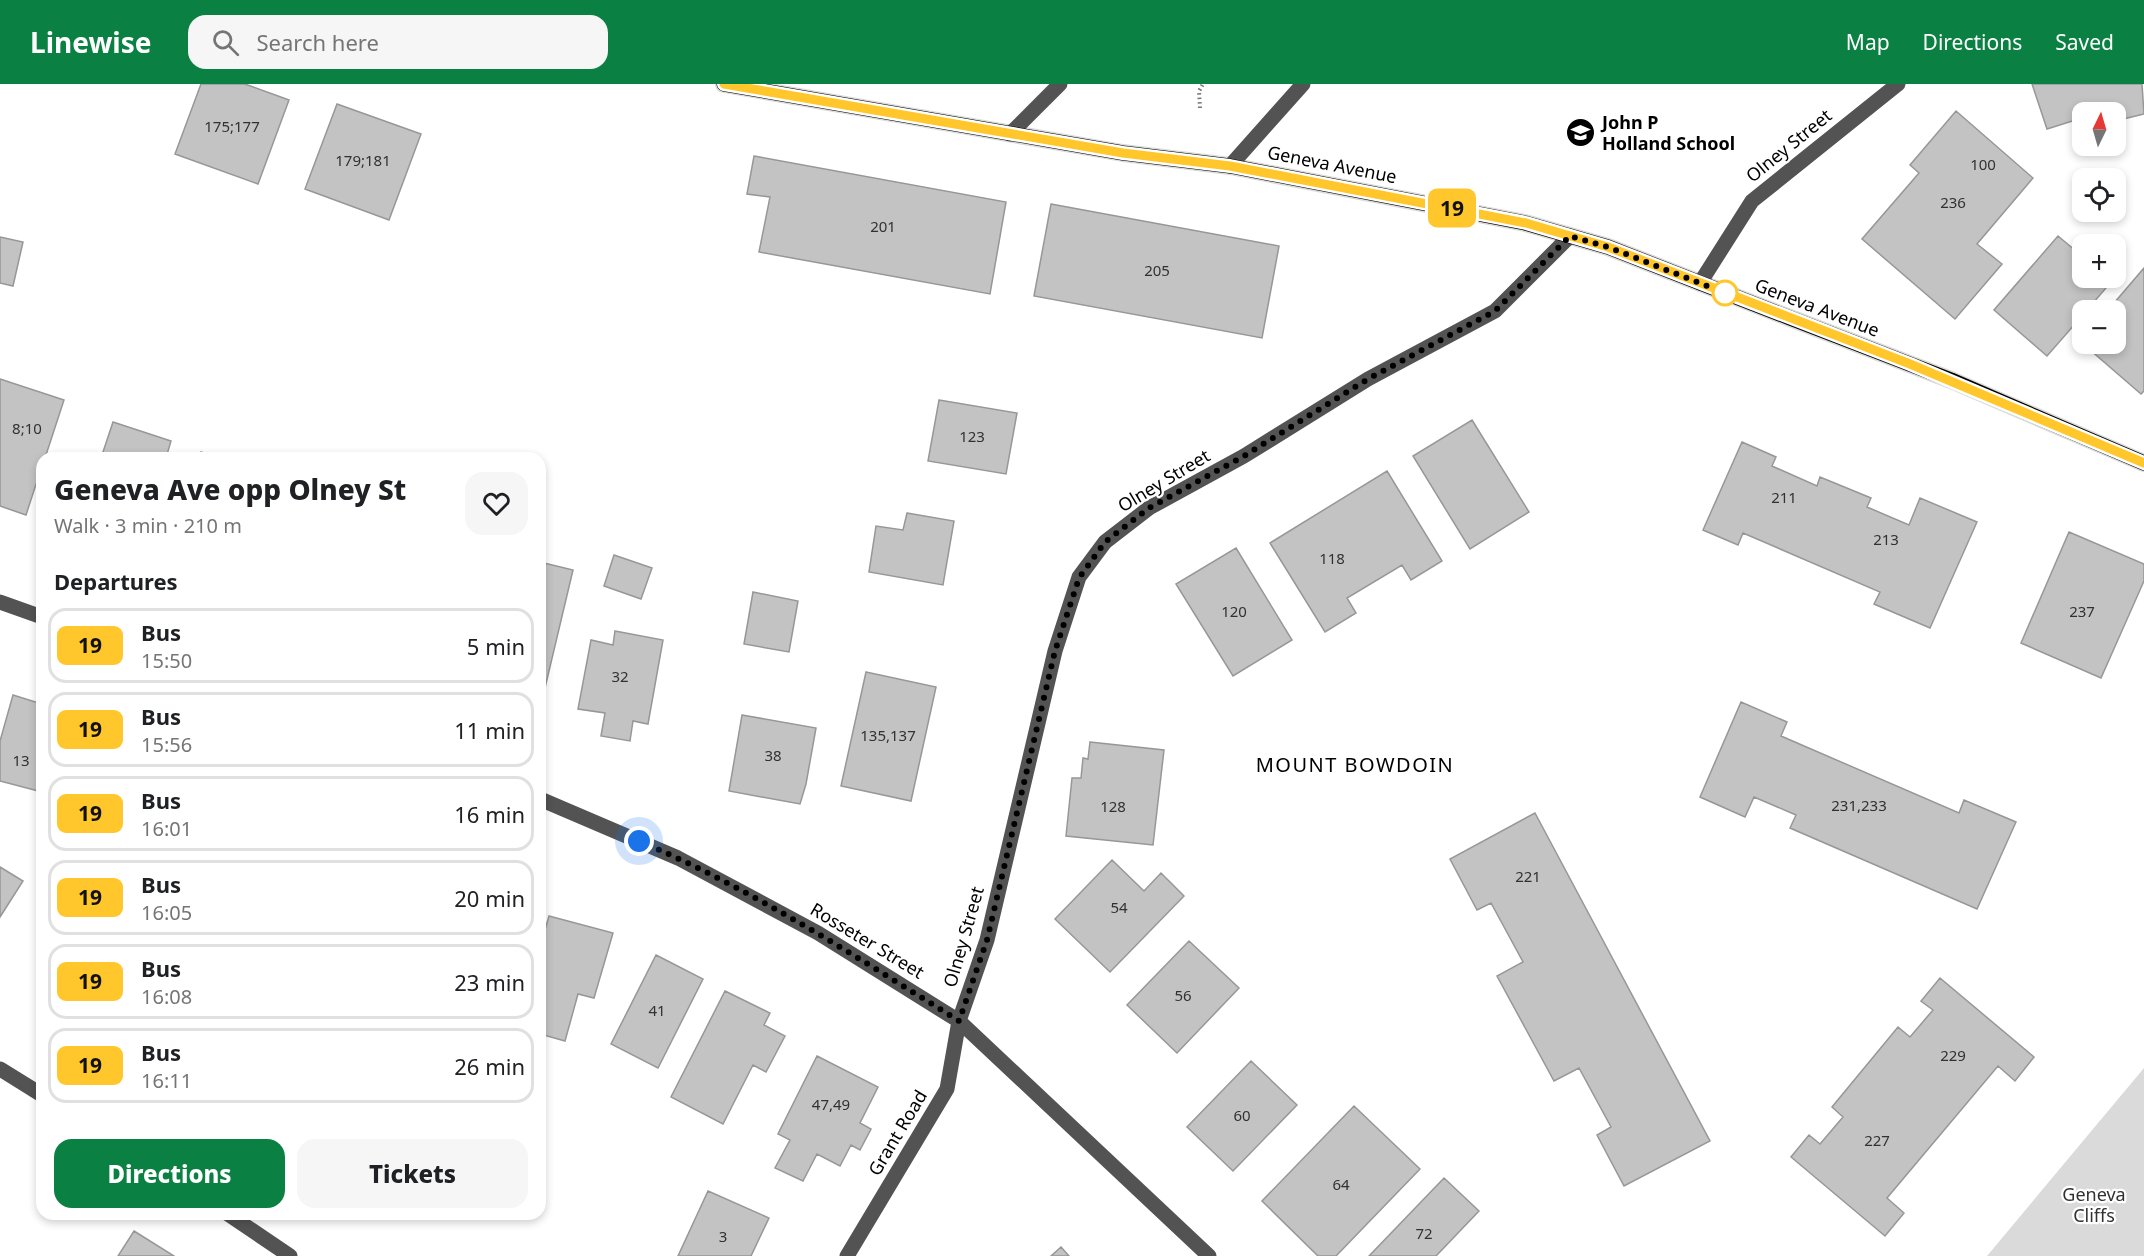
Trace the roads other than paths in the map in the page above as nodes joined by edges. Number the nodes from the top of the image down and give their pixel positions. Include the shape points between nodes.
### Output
1 (724, 84) edge
2 (1060, 84) edge
3 (1303, 84) edge
4 (1898, 84) edge
5 (1010, 134) junction
6 (1230, 166) junction
7 (1570, 236) junction
8 (1700, 283) junction
9 (2144, 463) edge
10 (0, 602) edge
11 (36, 615) edge
12 (546, 802) edge
13 (959, 1021) junction
14 (0, 1069) edge
15 (36, 1091) edge
16 (237, 1220) edge
17 (290, 1256) edge
18 (847, 1256) edge
19 (1209, 1256) edge

1 - 5 main road, Geneva Avenue
2 - 5 street
3 - 6 street
4 - 8 street, Olney Street via 1752,201
5 - 6 main road, Geneva Avenue
6 - 7 main road, Geneva Avenue via 1526,223
7 - 8 main road, Geneva Avenue
7 - 13 street, Olney Street via 1495,311 1368,379 1244,456 1149,508 1105,542 1079,578 1055,651 987,940
8 - 9 main road, Geneva Avenue via 1951,380
10 - 11 street
12 - 13 street, Rosseter Street via 678,858 818,933
13 - 18 street, Grant Road via 947,1089
13 - 19 street, Rosseter Street
14 - 15 street
16 - 17 street

